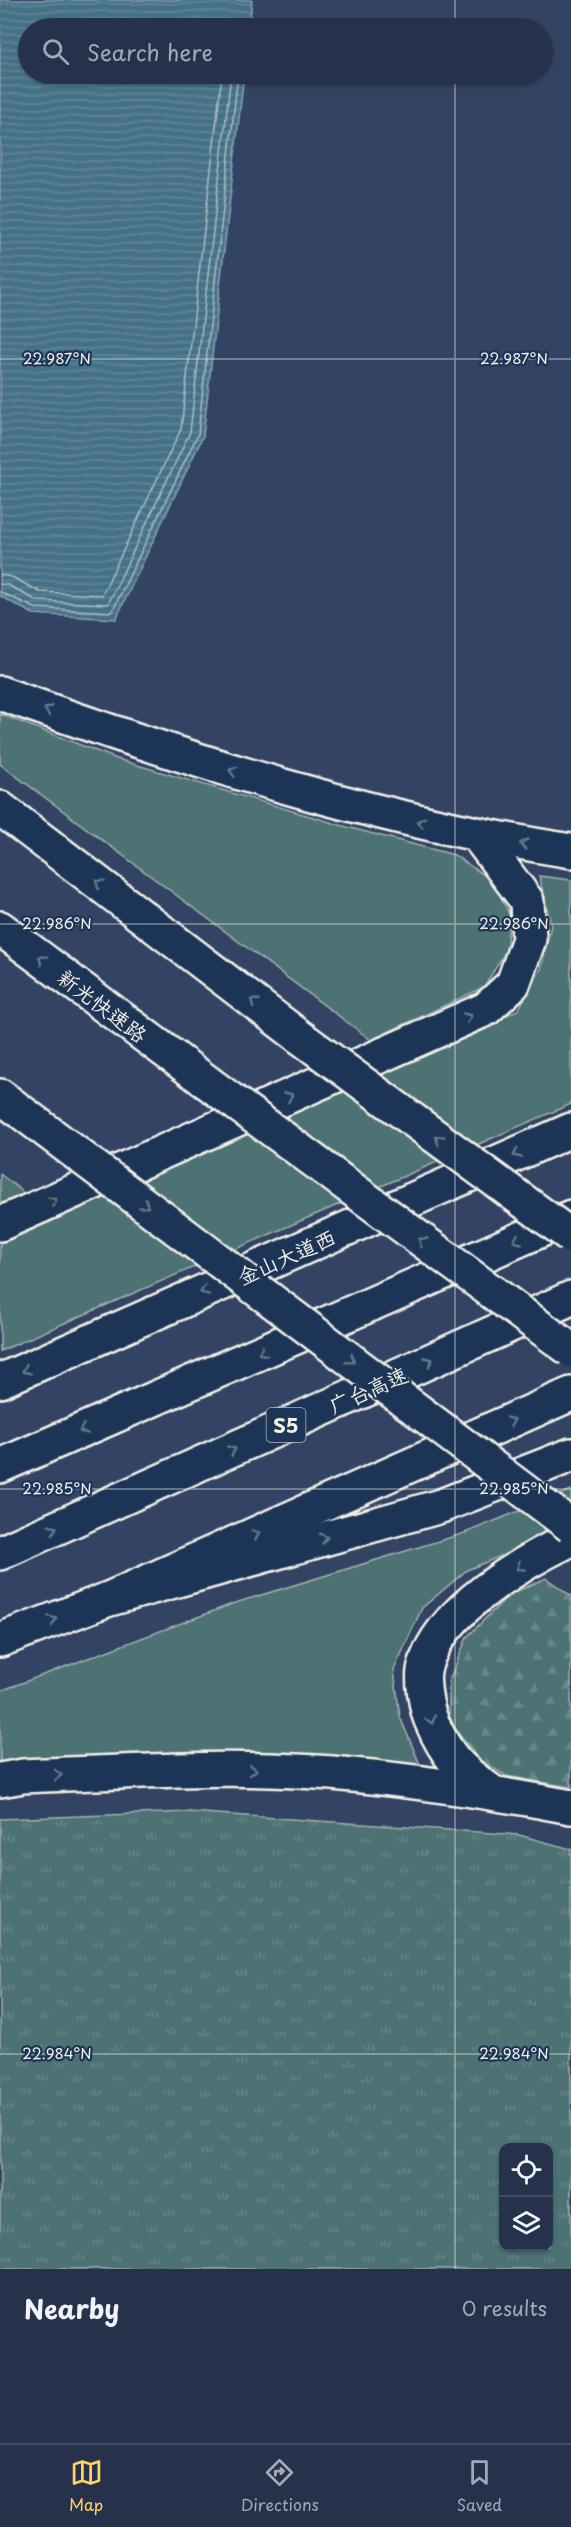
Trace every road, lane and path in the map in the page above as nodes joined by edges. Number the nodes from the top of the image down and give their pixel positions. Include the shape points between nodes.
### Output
1 (0, 693) edge
2 (0, 808) edge
3 (478, 836) junction
4 (571, 851) edge
5 (0, 928) edge
6 (0, 1096) edge
7 (571, 1130) edge
8 (571, 1217) edge
9 (0, 1224) edge
10 (571, 1236) edge
11 (571, 1298) edge
12 (571, 1350) edge
13 (0, 1381) edge
14 (571, 1394) edge
15 (571, 1455) edge
16 (0, 1466) edge
17 (571, 1526) edge
18 (571, 1539) edge
19 (0, 1553) edge
20 (106, 1600) junction
21 (0, 1640) edge
22 (0, 1780) edge
23 (492, 1792) junction
24 (571, 1807) edge

3 -> 1 main road via 313,796 135,741
10 -> 2 main road, bridge via 300,1037
4 -> 3 main road
9 -> 3 main road via 486,1009 513,984 529,939 527,901
12 -> 5 main road, 新光快速路, bridge
6 -> 17 main road, bridge
7 -> 13 main road, 金山大道西
8 -> 16 main road
19 -> 11 main road, 广台高速 / S5
20 -> 14 main road
20 -> 15 main road via 441,1506
18 -> 23 main road via 532,1558 475,1598 440,1634 424,1667 426,1707 439,1739 463,1772
21 -> 20 main road
22 -> 23 main road via 225,1769 332,1773
23 - 24 main road

